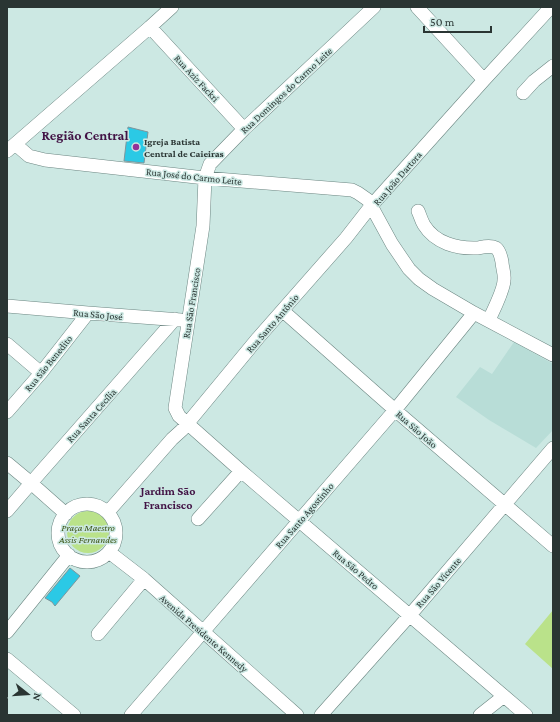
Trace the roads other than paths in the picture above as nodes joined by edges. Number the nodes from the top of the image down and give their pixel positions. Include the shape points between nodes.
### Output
1 (374, 7) edge
2 (417, 7) edge
3 (551, 7) edge
4 (163, 10) edge
5 (150, 27) junction
6 (553, 66) edge
7 (484, 80) junction
8 (524, 93) dead end
9 (244, 129) junction
10 (11, 148) edge
11 (205, 178) junction
12 (371, 206) junction
13 (418, 210) dead end
14 (7, 306) edge
15 (283, 311) junction
16 (88, 313) junction
17 (474, 313) junction
18 (175, 319) junction
19 (188, 320) junction
20 (489, 320) junction
21 (7, 344) edge
22 (553, 355) edge
23 (41, 373) junction
24 (395, 410) junction
25 (7, 412) edge
26 (177, 412) junction
27 (187, 423) junction
28 (172, 438) junction
29 (553, 448) edge
30 (7, 463) edge
31 (242, 471) junction
32 (31, 482) junction
33 (505, 504) junction
34 (7, 511) edge
35 (108, 512) junction
36 (66, 514) junction
37 (198, 519) dead end
38 (299, 521) junction
39 (553, 546) edge
40 (109, 552) junction
41 (69, 555) junction
42 (144, 579) junction
43 (410, 615) junction
44 (7, 632) edge
45 (204, 632) junction
46 (98, 634) dead end
47 (7, 659) edge
48 (504, 696) junction
49 (74, 715) edge
50 (131, 715) edge
51 (298, 715) edge
52 (321, 715) edge
53 (480, 715) edge
54 (526, 715) edge

1 - 9 street, Rua Domingos do Carmo Leite
2 - 7 street
3 - 7 street, Rua João Dartora
4 - 5 street
5 - 9 street, Rua Aziz Fackri
5 - 10 street
6 - 8 street
7 - 12 street, Rua João Dartora
9 - 11 street, Rua Domingos do Carmo Leite via 210,164
10 - 11 street, Rua José do Carmo Leite via 45,160
11 - 12 street, Rua José do Carmo Leite via 352,190 364,196
11 - 19 street, Rua São Francisco via 203,226
12 - 15 street, Rua Santo Antônio
12 - 17 street, Rua João Dartora via 392,244 419,280
13 - 20 street via 424,226 441,242 466,248 489,246 496,248 501,255 504,280
14 - 16 street, Rua São José
15 - 24 street, Rua São João
15 - 27 street, Rua Santo Antônio
16 - 18 street, Rua São José
16 - 23 street, Rua São Benedito
17 - 20 street, Rua João Dartora
17 - 24 street, Rua Santo Agostinho
18 - 19 street, Rua São José
18 - 32 street, Rua Santa Cecília
19 - 26 street, Rua São Francisco via 175,408
20 - 22 street, Rua João Dartora
21 - 23 street
23 - 25 street, Rua São Benedito
24 - 33 street, Rua São João
24 - 38 street, Rua Santo Agostinho
26 - 27 street
26 - 28 street, Rua Santo Antônio
27 - 28 street, Rua Santo Antônio
27 - 31 street, Rua São Pedro
28 - 35 street, Rua Santo Antônio
29 - 33 street, Rua São Vicente
30 - 32 street
31 - 37 street
31 - 38 street, Rua São Pedro
32 - 34 street, Rua Santa Cecília
32 - 36 street
33 - 39 street, Rua São João
33 - 43 street, Rua São Vicente
35 - 36 street via 92,504 83,504
35 - 40 street via 116,529 116,538
36 - 41 street via 61,520 59,539
38 - 43 street, Rua São Pedro
38 - 45 street, Rua Santo Agostinho
40 - 41 street via 92,561 76,559
40 - 42 street, Avenida Presidente Kennedy
41 - 44 street
42 - 45 street, Avenida Presidente Kennedy
42 - 46 street
43 - 48 street, Rua São Pedro
43 - 52 street, Rua São Vicente
45 - 50 street, Rua Santo Agostinho
45 - 51 street, Avenida Presidente Kennedy
47 - 49 street
48 - 53 street
48 - 54 street, Rua São Pedro

